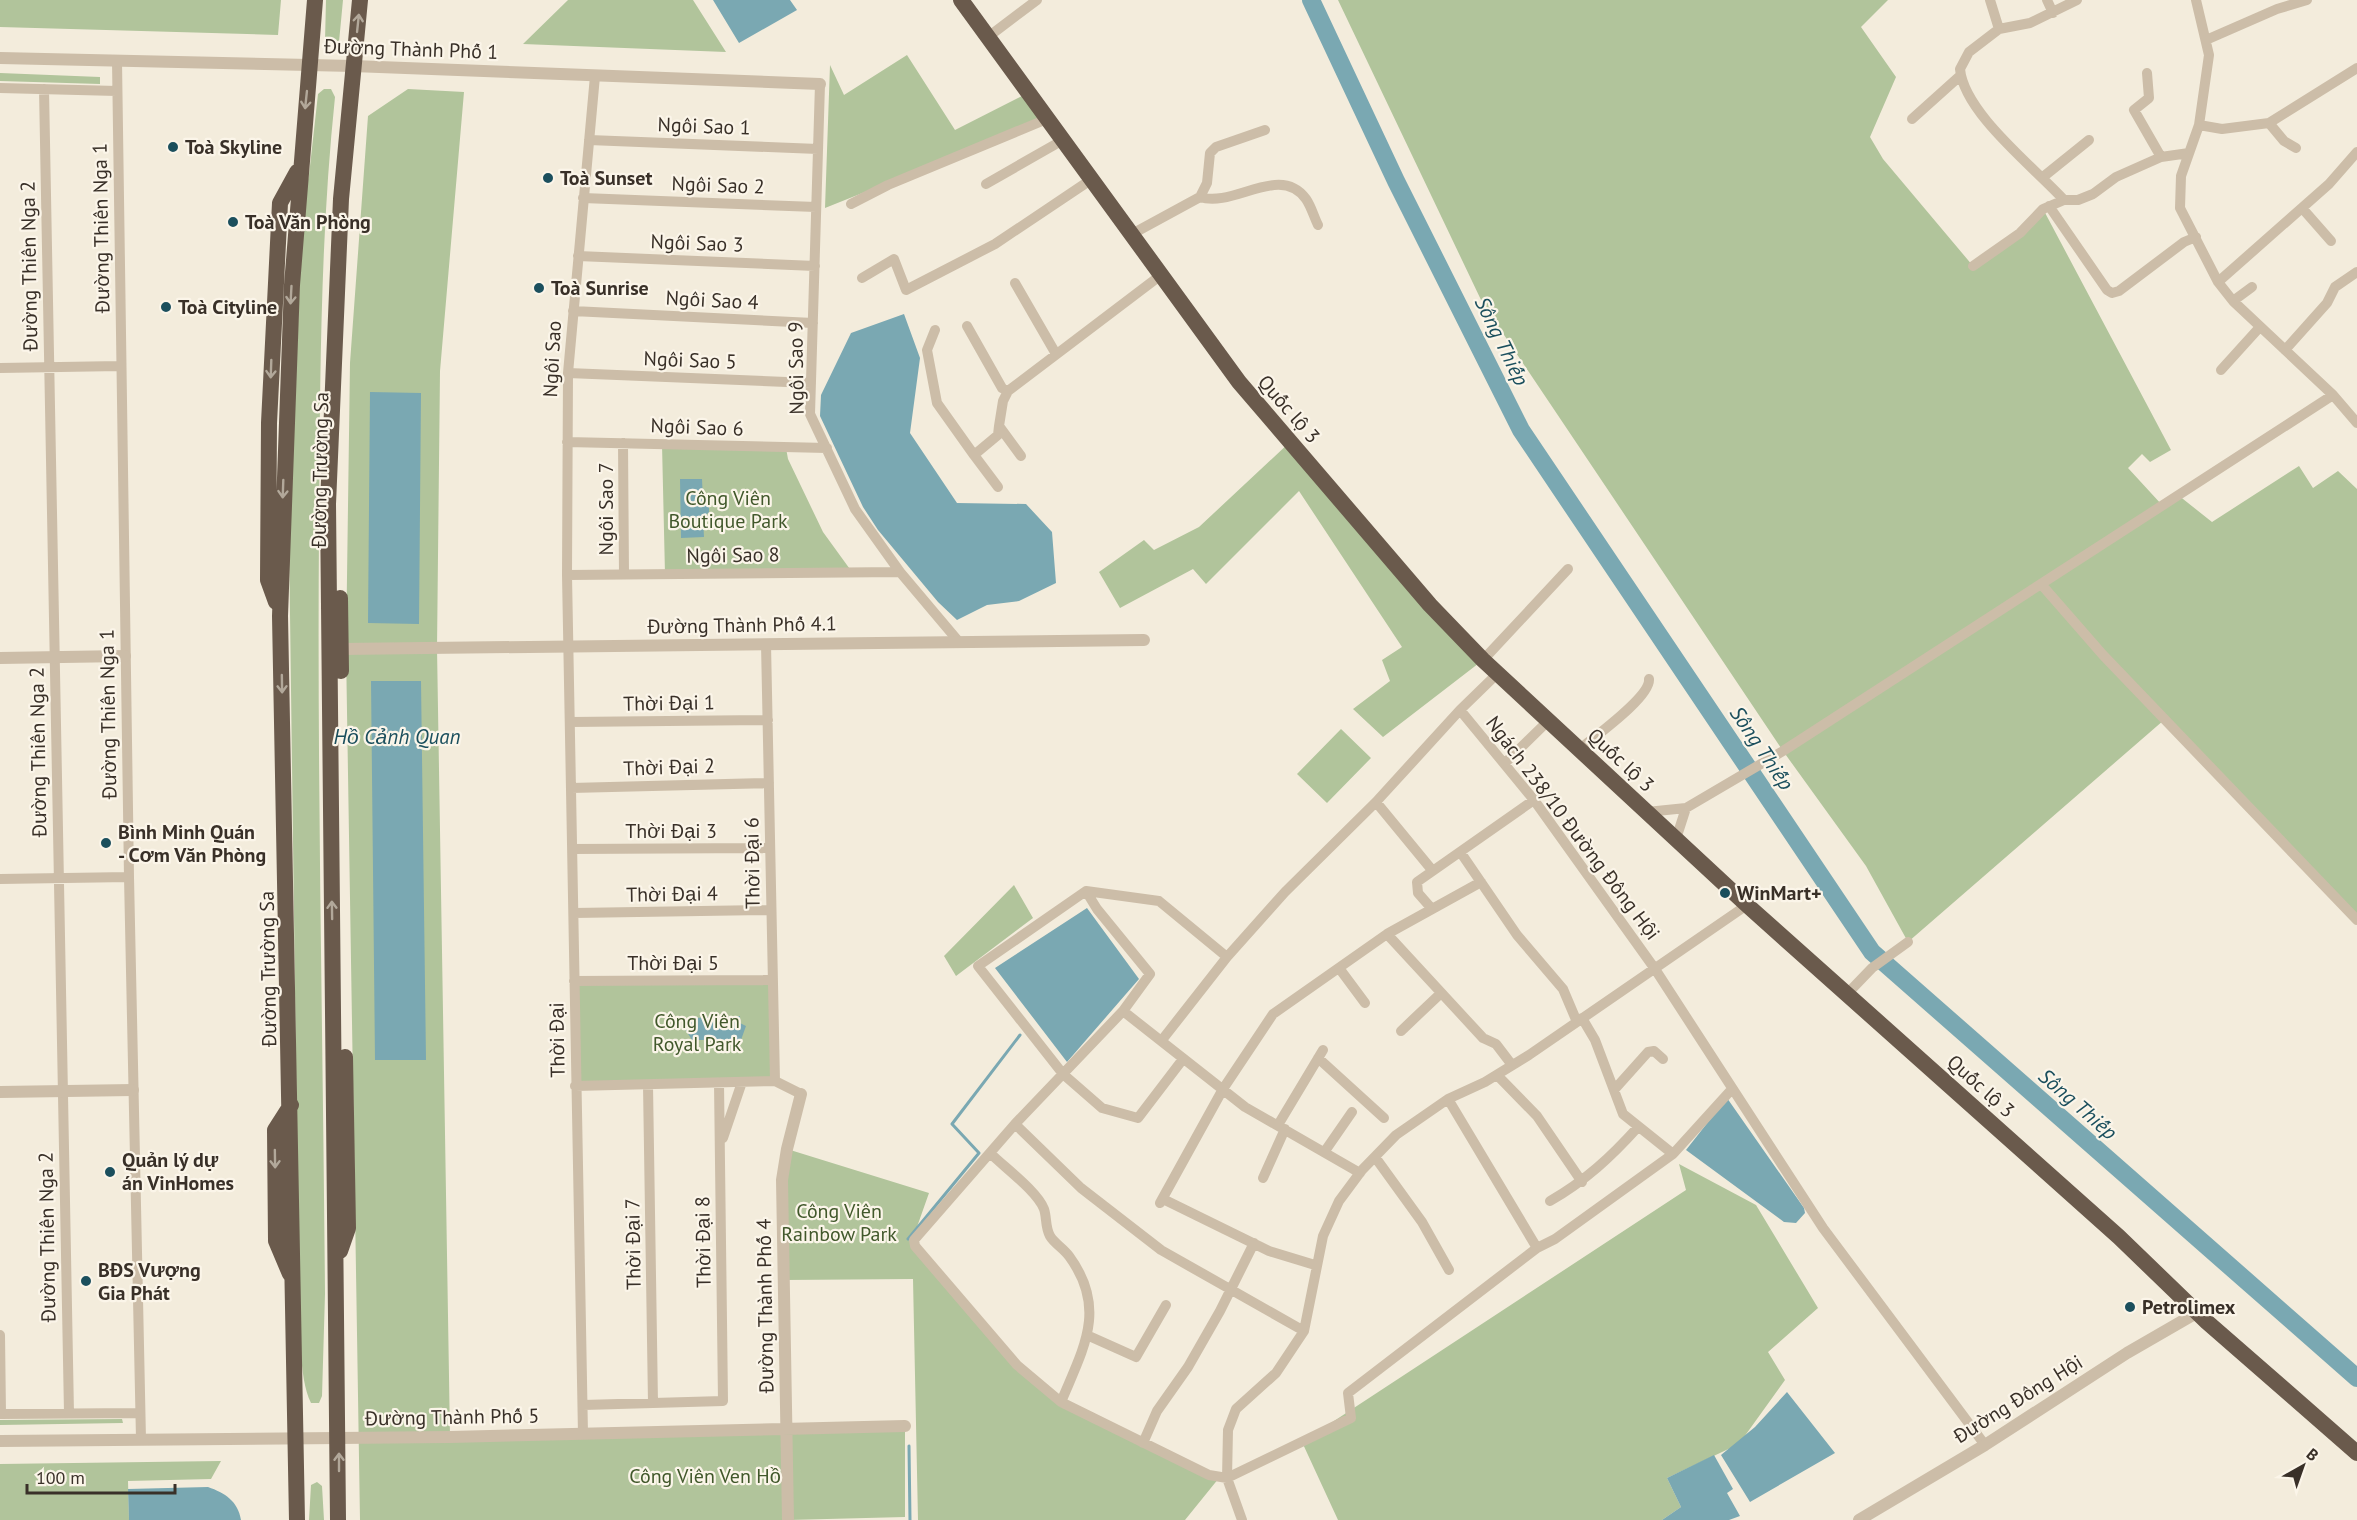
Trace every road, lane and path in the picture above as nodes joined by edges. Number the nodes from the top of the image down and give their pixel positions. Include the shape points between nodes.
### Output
1 (315, 0) edge
2 (360, 0) edge
3 (961, 0) edge
4 (1036, 0) edge
5 (1990, 0) edge
6 (2047, 0) edge
7 (2077, 0) edge
8 (2196, 0) edge
9 (2307, 0) edge
10 (2053, 13) junction
11 (1999, 29) junction
12 (988, 37) junction
13 (2206, 40) junction
14 (0, 58) edge
15 (117, 60) junction
16 (310, 64) junction
17 (353, 66) junction
18 (2357, 68) edge
19 (2147, 73) dead end
20 (1960, 75) junction
21 (595, 76) junction
22 (820, 84) joint
23 (0, 88) edge
24 (44, 89) junction
25 (117, 91) junction
26 (1047, 119) junction
27 (1912, 119) dead end
28 (2269, 123) junction
29 (2199, 124) junction
30 (1266, 130) dead end
31 (589, 140) junction
32 (1063, 140) junction
33 (2089, 140) dead end
34 (2296, 148) dead end
35 (818, 149) junction
36 (2357, 152) edge
37 (2189, 153) junction
38 (2161, 157) junction
39 (345, 163) junction
40 (2043, 177) junction
41 (1092, 179) junction
42 (986, 184) dead end
43 (1200, 197) junction
44 (583, 198) junction
45 (2064, 200) junction
46 (851, 204) dead end
47 (2049, 206) junction
48 (816, 207) junction
49 (2302, 208) junction
50 (1318, 225) dead end
51 (1132, 234) junction
52 (2196, 237) junction
53 (2331, 241) dead end
54 (578, 255) junction
55 (815, 266) junction
56 (1973, 266) dead end
57 (2357, 272) edge
58 (1161, 275) junction
59 (862, 278) dead end
60 (2218, 282) junction
61 (1015, 283) dead end
62 (2252, 287) dead end
63 (2233, 301) junction
64 (573, 311) junction
65 (813, 323) junction
66 (967, 326) dead end
67 (2259, 327) junction
68 (935, 330) dead end
69 (2285, 350) junction
70 (1056, 354) junction
71 (120, 366) junction
72 (0, 368) edge
73 (49, 368) junction
74 (2221, 370) dead end
75 (568, 373) junction
76 (811, 383) junction
77 (1008, 391) junction
78 (2333, 395) junction
79 (2357, 423) edge
80 (999, 426) junction
81 (567, 442) junction
82 (623, 443) junction
83 (826, 448) junction
84 (974, 455) junction
85 (1021, 456) dead end
86 (998, 487) dead end
87 (1568, 569) dead end
88 (900, 572) junction
89 (624, 574) junction
90 (567, 575) junction
91 (2041, 584) junction
92 (1143, 640) dead end
93 (959, 642) junction
94 (766, 644) junction
95 (570, 646) junction
96 (341, 649) junction
97 (125, 656) junction
98 (0, 657) edge
99 (55, 657) junction
100 (1483, 660) junction
101 (1497, 674) junction
102 (1649, 679) dead end
103 (1460, 710) junction
104 (768, 720) junction
105 (1548, 721) junction
106 (571, 722) junction
107 (1580, 749) junction
108 (1505, 763) junction
109 (331, 776) junction
110 (769, 783) junction
111 (571, 788) junction
112 (1534, 800) junction
113 (1376, 802) junction
114 (1686, 808) junction
115 (1647, 812) junction
116 (1676, 839) junction
117 (770, 848) junction
118 (573, 849) junction
119 (1461, 853) junction
120 (1432, 870) junction
121 (129, 877) junction
122 (59, 878) junction
123 (0, 879) edge
124 (1481, 882) junction
125 (1086, 891) junction
126 (1747, 905) junction
127 (1432, 909) junction
128 (771, 910) junction
129 (574, 914) junction
130 (2357, 920) edge
131 (1387, 934) junction
132 (1906, 943) dead end
133 (1227, 957) junction
134 (1340, 968) junction
135 (1655, 969) junction
136 (773, 980) junction
137 (574, 981) junction
138 (1441, 993) junction
139 (1847, 994) junction
140 (1365, 1003) dead end
141 (1123, 1011) junction
142 (1580, 1020) junction
143 (1401, 1031) dead end
144 (1162, 1040) junction
145 (1184, 1059) junction
146 (1663, 1059) dead end
147 (1512, 1065) junction
148 (1063, 1074) junction
149 (1497, 1075) junction
150 (775, 1081) junction
151 (742, 1082) junction
152 (720, 1083) junction
153 (648, 1085) junction
154 (575, 1086) junction
155 (1223, 1089) junction
156 (1732, 1089) junction
157 (133, 1090) junction
158 (1614, 1090) junction
159 (63, 1091) junction
160 (0, 1092) edge
161 (801, 1094) joint
162 (1448, 1099) junction
163 (1352, 1112) dead end
164 (1384, 1118) dead end
165 (1015, 1124) junction
166 (1281, 1127) junction
167 (1638, 1127) junction
168 (720, 1147) junction
169 (1325, 1151) junction
170 (990, 1153) junction
171 (1673, 1154) junction
172 (1375, 1157) junction
173 (1360, 1173) junction
174 (1263, 1178) dead end
175 (1582, 1182) junction
176 (1550, 1201) dead end
177 (1254, 1244) junction
178 (1537, 1248) junction
179 (1315, 1265) junction
180 (1449, 1270) dead end
181 (1232, 1290) junction
182 (1166, 1305) dead end
183 (2198, 1312) junction
184 (1304, 1331) junction
185 (0, 1335) edge
186 (1089, 1336) junction
187 (1061, 1402) junction
188 (654, 1403) junction
189 (583, 1405) junction
190 (69, 1413) junction
191 (140, 1413) junction
192 (1, 1414) edge
193 (905, 1425) dead end
194 (787, 1430) junction
195 (583, 1434) junction
196 (297, 1437) junction
197 (339, 1437) junction
198 (141, 1439) junction
199 (0, 1441) edge
200 (1143, 1443) junction
201 (1985, 1445) junction
202 (2357, 1453) edge
203 (1227, 1478) junction
204 (297, 1520) edge
205 (338, 1520) edge
206 (788, 1520) edge
207 (1242, 1520) edge
208 (1859, 1520) edge

1 - 16 highway, Đường Trường Sa
17 -> 2 highway, Đường Trường Sa
3 - 12 highway, Quốc lộ 3
4 - 12 street
5 - 11 street
6 - 10 street
7 - 10 street
8 - 13 street
9 - 13 street
10 - 11 street
11 - 20 street via 1969,52
12 - 26 highway, Quốc lộ 3
13 - 29 street via 2209,55
14 - 15 street, Đường Thành Phố 1
15 - 16 street, Đường Thành Phố 1
15 - 25 street, Đường Thiên Nga 1
16 - 17 street, Đường Thành Phố 1
16 -> 196 highway, Đường Trường Sa via 299,168 280,616
17 - 21 street, Đường Thành Phố 1
17 - 39 highway, Đường Trường Sa
18 - 28 street
19 - 38 street via 2149,98 2134,110
20 - 27 street
20 - 40 street via 1996,133
21 - 22 street, Đường Thành Phố 1
21 - 31 street, Ngôi Sao
22 - 35 street, Ngôi Sao 9
23 - 24 street
24 - 25 street
24 - 73 street, Đường Thiên Nga 2
25 - 71 street, Đường Thiên Nga 1
26 - 32 highway, Quốc lộ 3
26 - 46 street
28 - 29 street via 2222,129
28 - 34 street via 2283,141
29 - 37 street
30 - 43 street via 1216,147 1210,153 1207,183
31 - 35 street, Ngôi Sao 1
31 - 44 street, Ngôi Sao
32 - 41 highway, Quốc lộ 3
32 - 42 street
33 - 40 street
35 - 48 street, Ngôi Sao 9
36 - 49 street
37 - 38 street
37 - 52 street via 2181,176 2180,208
38 - 45 street via 2116,177 2093,194
39 - 96 highway, Đường Trường Sa via 352,191 339,469
39 - 109 highway, Đường Trường Sa via 328,504
40 - 45 street
41 - 51 highway, Quốc lộ 3
41 - 59 street via 995,244 906,290 894,259
43 - 50 street via 1222,200 1264,186 1284,185 1306,198
43 - 51 street
44 - 48 street, Ngôi Sao 2
44 - 54 street, Ngôi Sao
45 - 47 street
47 - 52 street via 2112,293
47 - 56 street via 2020,233
48 - 55 street, Ngôi Sao 9
49 - 53 street
49 - 60 street
51 - 58 highway, Quốc lộ 3
52 - 60 street
54 - 55 street, Ngôi Sao 3
54 - 64 street, Ngôi Sao
55 - 65 street, Ngôi Sao 9
57 - 69 street via 2334,286 2327,303
58 - 70 street
58 - 100 highway, Quốc lộ 3 via 1239,382 1430,605
60 - 63 street
61 - 70 street
62 - 63 street
63 - 67 street
64 - 65 street, Ngôi Sao 4
64 - 75 street, Ngôi Sao
65 - 76 street, Ngôi Sao 9
66 - 77 street
67 - 69 street
67 - 74 street
68 - 84 street via 927,350 937,403
69 - 78 street
70 - 77 street
71 - 73 street
71 - 97 street, Đường Thiên Nga 1
72 - 73 street
73 - 99 street, Đường Thiên Nga 2
75 - 76 street, Ngôi Sao 5
75 - 81 street, Ngôi Sao
76 - 83 street, Ngôi Sao 9 via 810,414
77 - 80 street
78 - 79 street
78 - 91 street
80 - 84 street via 998,435
80 - 85 street
81 - 82 street, Ngôi Sao 6
81 - 90 street, Ngôi Sao
82 - 83 street, Ngôi Sao 6
82 - 89 street, Ngôi Sao 7
83 - 88 street, Ngôi Sao 9 via 855,509
84 - 86 street
87 - 100 street
88 - 89 street, Ngôi Sao 8
88 - 93 street, Ngôi Sao 9
89 - 90 street, Ngôi Sao 8
90 - 95 street, Ngôi Sao
91 - 114 street via 1783,751
91 - 130 street via 2103,656
92 - 93 street, Đường Thành Phố 4.1
93 - 94 street, Đường Thành Phố 4.1
94 - 95 street, Đường Thành Phố 4.1
94 - 104 street, Thời Đại 6
95 - 96 street, Đường Thành Phố 4.1
95 - 106 street, Thời Đại
96 - 109 highway, Đường Trường Sa via 341,738
97 - 99 street
97 - 121 street, Đường Thiên Nga 1
98 - 99 street
99 - 122 street, Đường Thiên Nga 2
100 - 101 highway, Quốc lộ 3
101 - 103 street
101 - 105 highway, Quốc lộ 3
102 - 107 street via 1642,696
103 - 108 street, Ngách 238/10 Đường Đông Hội
103 - 113 street
104 - 106 street, Thời Đại 1
104 - 110 street, Thời Đại 6
105 - 107 highway, Quốc lộ 3
105 - 108 street
106 - 111 street, Thời Đại
107 - 115 highway, Quốc lộ 3
108 - 112 street, Ngách 238/10 Đường Đông Hội
197 -> 109 highway, Đường Trường Sa
110 - 111 street, Thời Đại 2
110 - 117 street, Thời Đại 6
111 - 118 street, Thời Đại
112 - 119 street via 1482,834
112 - 135 street, Ngách 238/10 Đường Đông Hội
113 - 120 street
113 - 133 street via 1285,892
114 - 115 street
114 - 116 street
115 - 116 highway, Quốc lộ 3
116 - 126 highway, Quốc lộ 3
117 - 118 street, Thời Đại 3
117 - 128 street, Thời Đại 6
118 - 129 street, Thời Đại
119 - 120 street
119 - 124 street
120 - 127 street via 1416,885
121 - 122 street
121 - 157 street, Đường Thiên Nga 1
122 - 123 street
122 - 159 street, Đường Thiên Nga 2
124 - 127 street
124 - 142 street via 1517,935 1563,989
125 - 133 street via 1159,901
125 - 141 street via 1150,974
125 - 148 street via 978,966
126 - 135 street
126 - 139 highway, Quốc lộ 3
127 - 131 street
128 - 129 street, Thời Đại 4
128 - 136 street, Thời Đại 6
129 - 137 street, Thời Đại
131 - 134 street
131 - 138 street
132 - 139 street via 1872,968
133 - 144 street
134 - 140 street
134 - 155 street via 1273,1014
135 - 142 street
135 - 156 street, Ngách 238/10 Đường Đông Hội
136 - 137 street, Thời Đại 5
136 - 150 street, Thời Đại 6
137 - 154 street, Thời Đại
138 - 143 street
138 - 147 street via 1483,1038 1496,1044
139 - 183 highway, Quốc lộ 3
141 - 144 street
141 - 148 street
142 - 147 street
142 - 158 street
144 - 145 street
145 - 148 street via 1138,1118 1101,1108
145 - 155 street
146 - 158 street via 1654,1051 1648,1053
147 - 149 street
148 - 165 street
149 - 162 street
149 - 175 street via 1541,1121
150 - 151 street
150 - 161 street
151 - 152 street
151 - 168 street
152 - 153 street
152 - 168 street, Thời Đại 8
153 - 154 street
153 - 188 street, Thời Đại 7
154 - 189 street, Thời Đại
155 - 166 street
155 - 177 street via 1161,1201
156 - 171 street
156 - 201 street, Ngách 238/10 Đường Đông Hội via 1823,1228
157 - 159 street
157 - 191 street, Đường Thiên Nga 1
158 - 167 street via 1623,1114
159 - 160 street
159 - 190 street, Đường Thiên Nga 2
161 - 194 street, Đường Thành Phố 4 via 782,1180
162 - 172 street via 1396,1135
162 - 178 street
163 - 169 street
164 - 166 street via 1321,1054
165 - 170 street
165 - 181 street via 1118,1218 1161,1250
166 - 169 street
166 - 174 street
167 - 171 street
167 - 175 street
168 - 188 street, Thời Đại 8 via 723,1401
169 - 173 street
170 - 186 street via 1038,1200 1045,1210 1050,1237 1068,1255 1082,1278 1089,1304
170 - 187 street via 920,1232 915,1246 1017,1365
171 - 178 street via 1556,1239
172 - 173 street
172 - 180 street via 1422,1222
173 - 179 street via 1339,1201
175 - 176 street
177 - 179 street
177 - 181 street
178 - 203 street via 1348,1393 1351,1418
179 - 184 street
181 - 184 street
181 - 200 street via 1188,1367 1157,1411
182 - 186 street via 1136,1357
183 - 201 street, Đường Đông Hội
183 - 202 highway, Quốc lộ 3
184 - 203 street via 1276,1373 1236,1409 1227,1430
185 - 192 street
186 - 187 street
187 - 200 street
188 - 189 street
189 - 195 street, Thời Đại
190 - 191 street
190 - 192 street
191 - 198 street, Đường Thiên Nga 1
193 - 194 street, Đường Thành Phố 5
194 - 195 street, Đường Thành Phố 5
194 - 206 street, Đường Thành Phố 4
195 - 197 street, Đường Thành Phố 5
196 - 197 street, Đường Thành Phố 5
196 - 198 street, Đường Thành Phố 5
196 - 204 highway, Đường Trường Sa
205 -> 197 highway, Đường Trường Sa
198 - 199 street, Đường Thành Phố 5
200 - 203 street via 1209,1475
201 - 208 street, Đường Đông Hội
203 - 207 street

